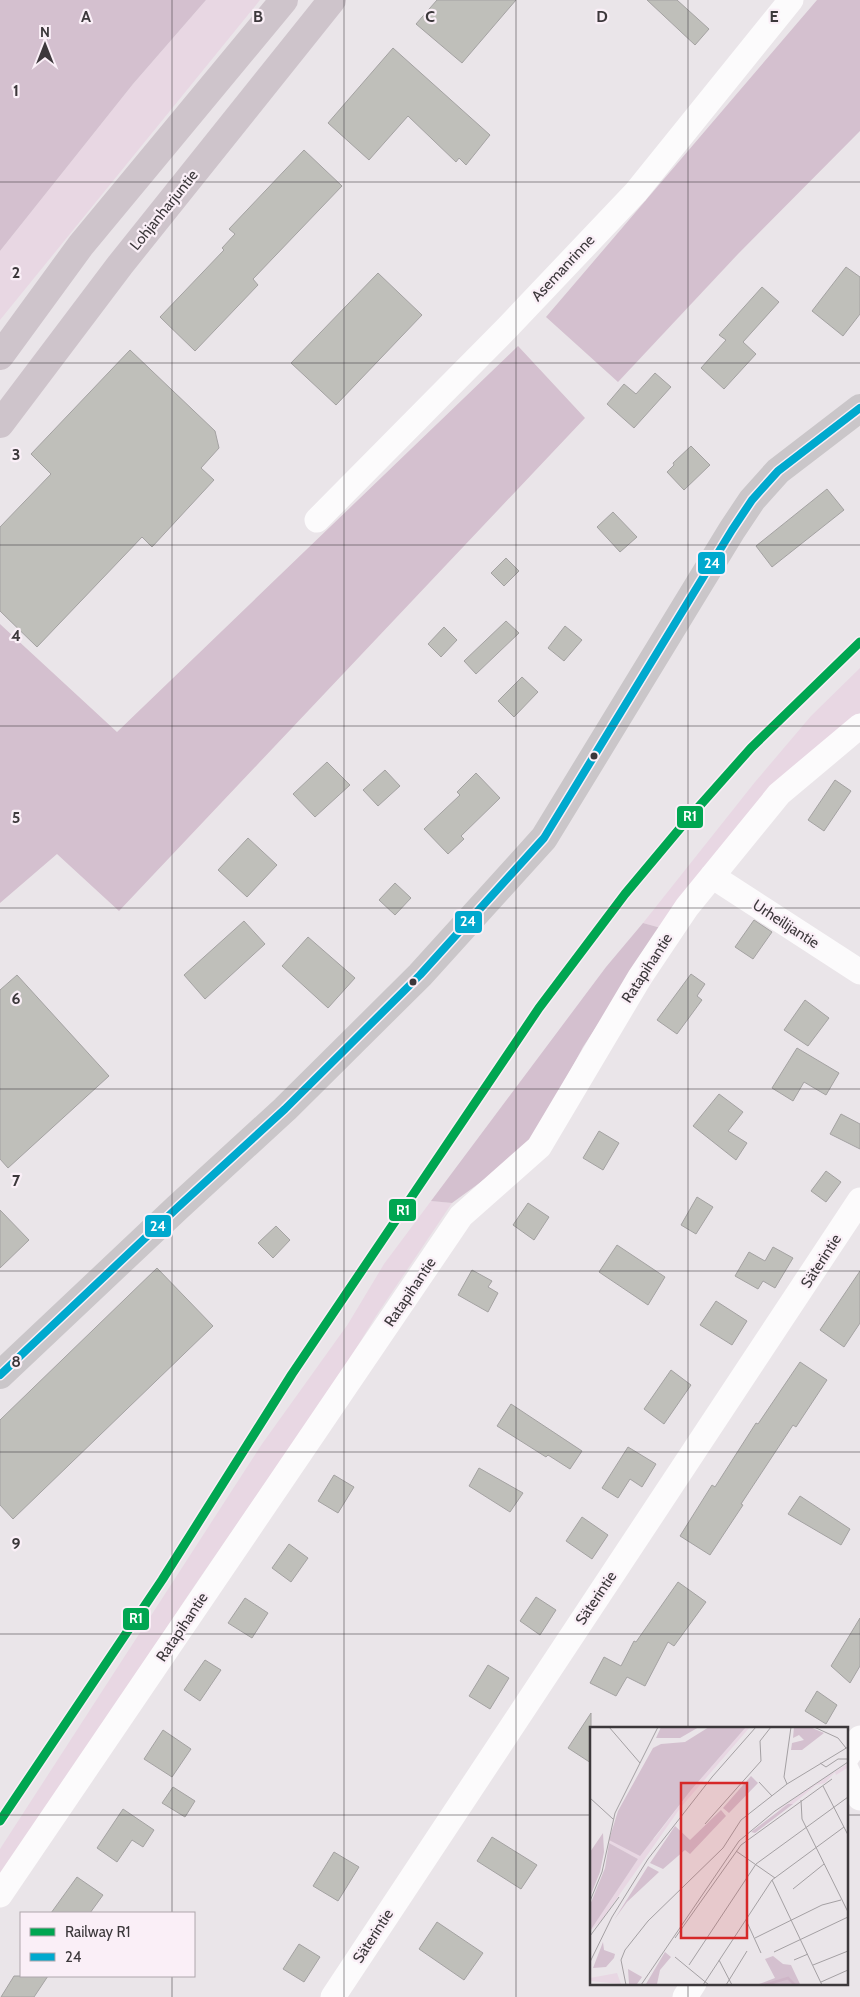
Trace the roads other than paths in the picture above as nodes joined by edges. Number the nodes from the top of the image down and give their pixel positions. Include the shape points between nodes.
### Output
1 (284, 0) edge
2 (332, 0) edge
3 (791, 0) edge
4 (0, 356) edge
5 (860, 408) edge
6 (0, 424) edge
7 (317, 520) dead end
8 (860, 726) edge
9 (712, 876) junction
10 (860, 972) edge
11 (860, 1200) edge
12 (0, 1375) edge
13 (860, 1738) edge
14 (848, 1755) edge
15 (848, 1774) edge
16 (860, 1798) edge
17 (0, 1895) edge
18 (693, 1984) edge
19 (334, 1997) edge
20 (685, 1997) edge

1 - 4 highway via 81,245
2 - 6 highway, Lohjanharjuntie via 120,265
3 - 7 street, Asemanrinne via 636,192
5 - 12 street via 778,471 752,500 544,838 420,975 286,1109
8 - 9 street, Ratapihantie via 778,794
9 - 10 street, Urheilijantie
9 - 17 street, Ratapihantie via 640,977 539,1147 461,1216
11 - 19 street, Säterintie
13 - 14 street
15 - 16 street
18 - 20 street

